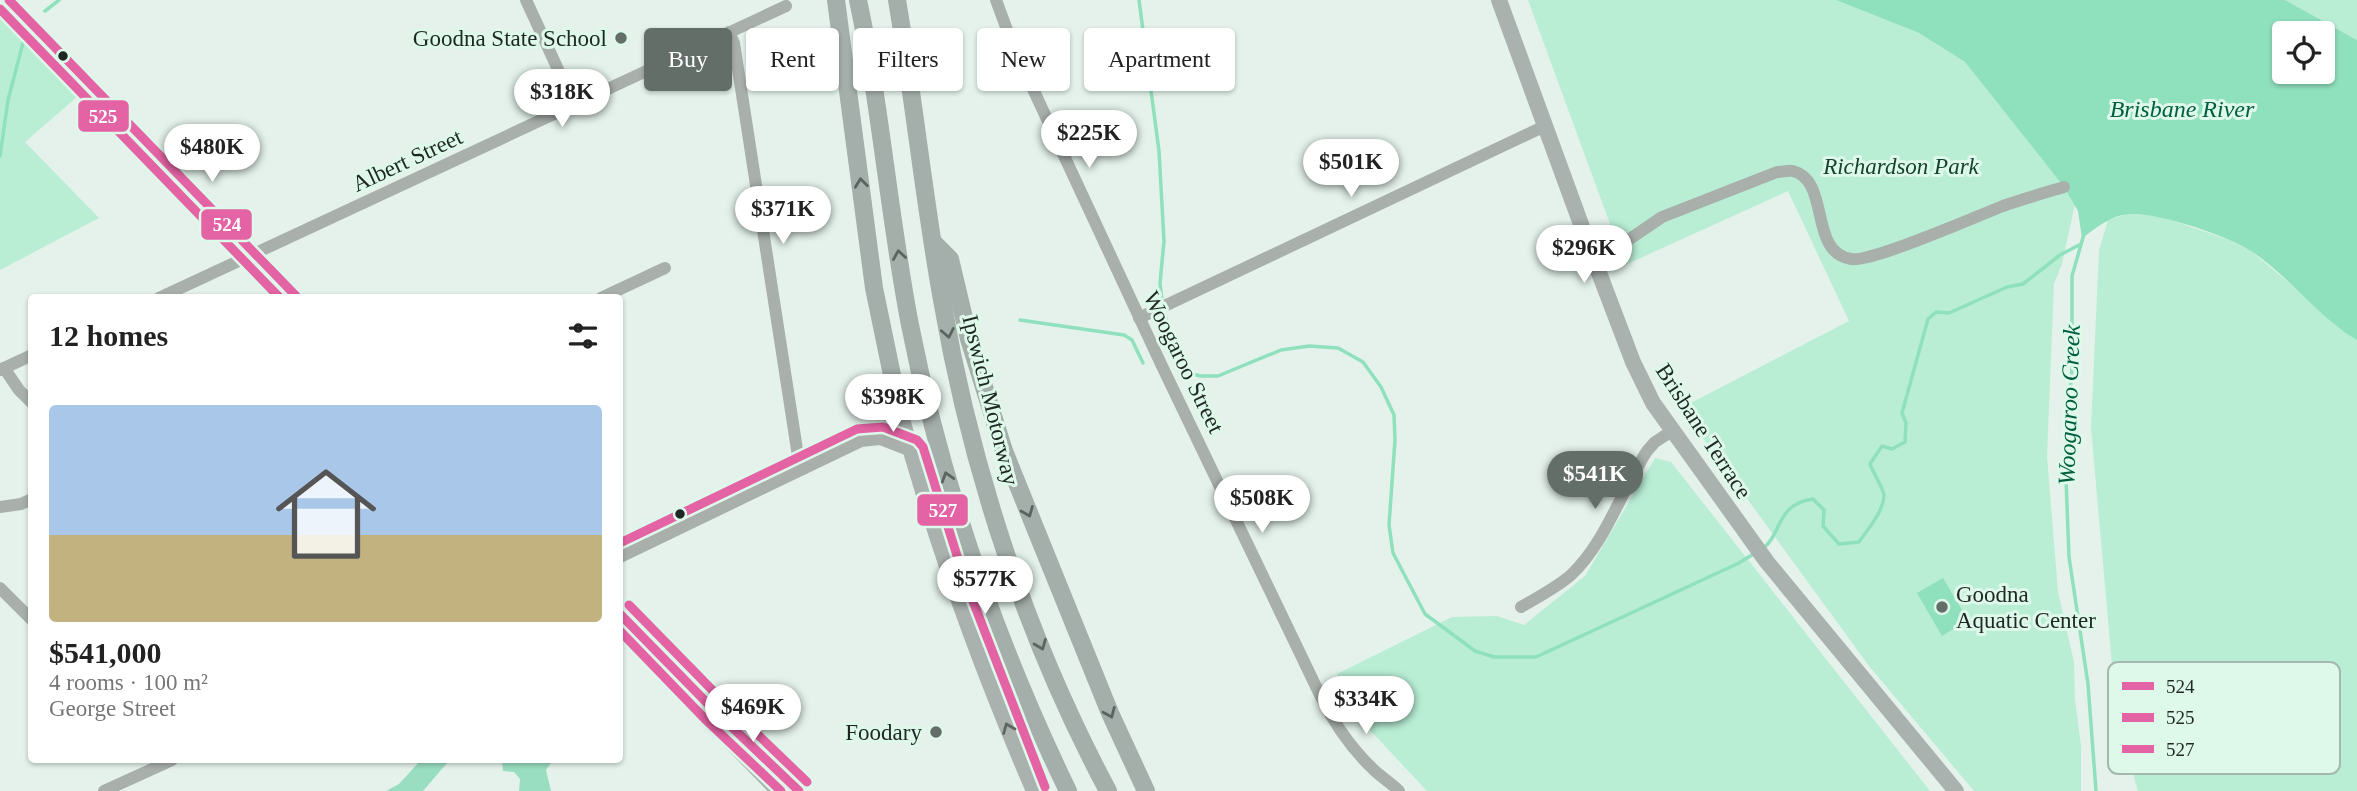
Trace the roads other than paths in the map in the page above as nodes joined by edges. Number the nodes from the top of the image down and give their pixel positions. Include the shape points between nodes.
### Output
1 (9, 0) edge
2 (526, 0) edge
3 (836, 0) edge
4 (858, 0) edge
5 (897, 0) edge
6 (996, 0) edge
7 (1499, 0) edge
8 (786, 6) dead end
9 (732, 31) edge
10 (732, 39) edge
11 (644, 71) edge
12 (574, 104) junction
13 (1545, 126) junction
14 (2064, 187) dead end
15 (933, 242) junction
16 (256, 254) junction
17 (1593, 257) junction
18 (665, 268) dead end
19 (168, 294) edge
20 (294, 294) edge
21 (610, 294) edge
22 (1139, 317) junction
23 (28, 357) edge
24 (2, 369) edge
25 (28, 399) edge
26 (898, 404) junction
27 (1672, 431) junction
28 (861, 441) junction
29 (911, 451) junction
30 (803, 469) junction
31 (28, 501) edge
32 (0, 507) edge
33 (623, 556) edge
34 (0, 588) edge
35 (1521, 607) dead end
36 (28, 616) edge
37 (623, 617) edge
38 (623, 634) edge
39 (165, 763) edge
40 (1372, 769) junction
41 (104, 791) edge
42 (776, 791) edge
43 (799, 791) edge
44 (1034, 791) edge
45 (1068, 791) edge
46 (1108, 791) edge
47 (1146, 791) edge
48 (1385, 791) edge
49 (1399, 791) edge
50 (1956, 791) edge

1 - 16 street
2 - 12 street
26 -> 3 highway via 874,288
45 -> 4 highway via 1017,680 977,576 943,466 910,322
5 - 15 highway, Ipswich Motorway
6 - 22 street, Woogaroo Street
7 - 13 main road, Brisbane Terrace
8 - 9 street, Albert Street
10 - 30 street
11 - 12 street, Albert Street
12 - 16 street, Albert Street
13 - 17 main road, Brisbane Terrace
13 - 22 street
14 - 17 street via 1854,260 1839,256 1829,245 1807,180 1794,172 1777,172 1662,217 1612,251
15 -> 46 highway, Ipswich Motorway via 955,366 993,511 1050,667
15 -> 47 highway via 950,259 1004,451
16 - 19 street, Albert Street
16 - 20 street
17 - 27 main road, Brisbane Terrace via 1642,383
18 - 21 street
22 - 40 street, Woogaroo Street via 1324,704
23 - 24 street
24 - 25 street
26 - 28 street
26 - 29 main road
27 - 35 street via 1647,451 1581,565 1556,587
27 - 50 main road, Brisbane Terrace via 1768,562
28 - 29 street via 880,439
28 - 30 street
44 -> 29 main road via 948,570
30 - 33 street
31 - 32 street
34 - 36 street
37 - 43 street
38 - 42 street
39 - 41 street
40 - 48 street, Woogaroo Street
40 - 49 street, Woogaroo Street

